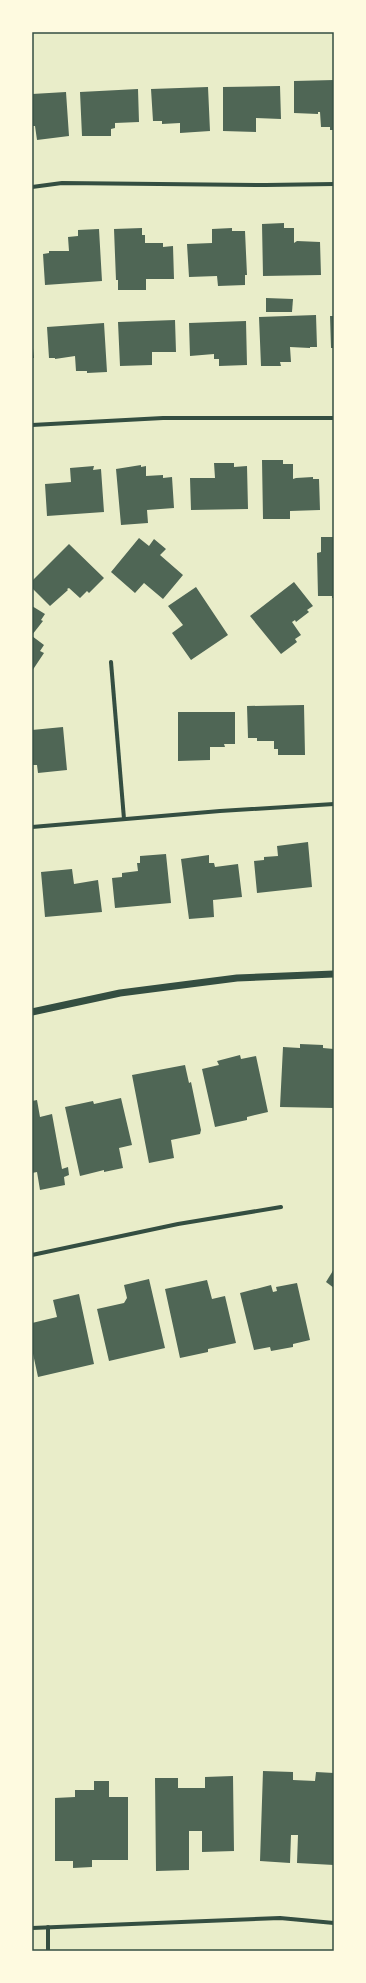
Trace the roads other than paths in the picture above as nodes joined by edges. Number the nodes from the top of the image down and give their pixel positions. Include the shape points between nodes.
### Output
1 (334, 184) edge
2 (32, 187) edge
3 (334, 418) edge
4 (32, 425) edge
5 (111, 662) dead end
6 (334, 804) edge
7 (124, 819) junction
8 (32, 827) edge
9 (334, 974) edge
10 (32, 1012) edge
11 (281, 1207) dead end
12 (32, 1255) edge
13 (334, 1923) edge
14 (48, 1927) junction
15 (32, 1928) edge
16 (48, 1951) edge

1 - 2 street via 62,183
3 - 4 street via 163,418
5 - 7 street
6 - 7 street
7 - 8 street
9 - 10 street via 238,978 120,992
11 - 12 street via 178,1224
13 - 14 street via 280,1918
14 - 15 street
14 - 16 street

